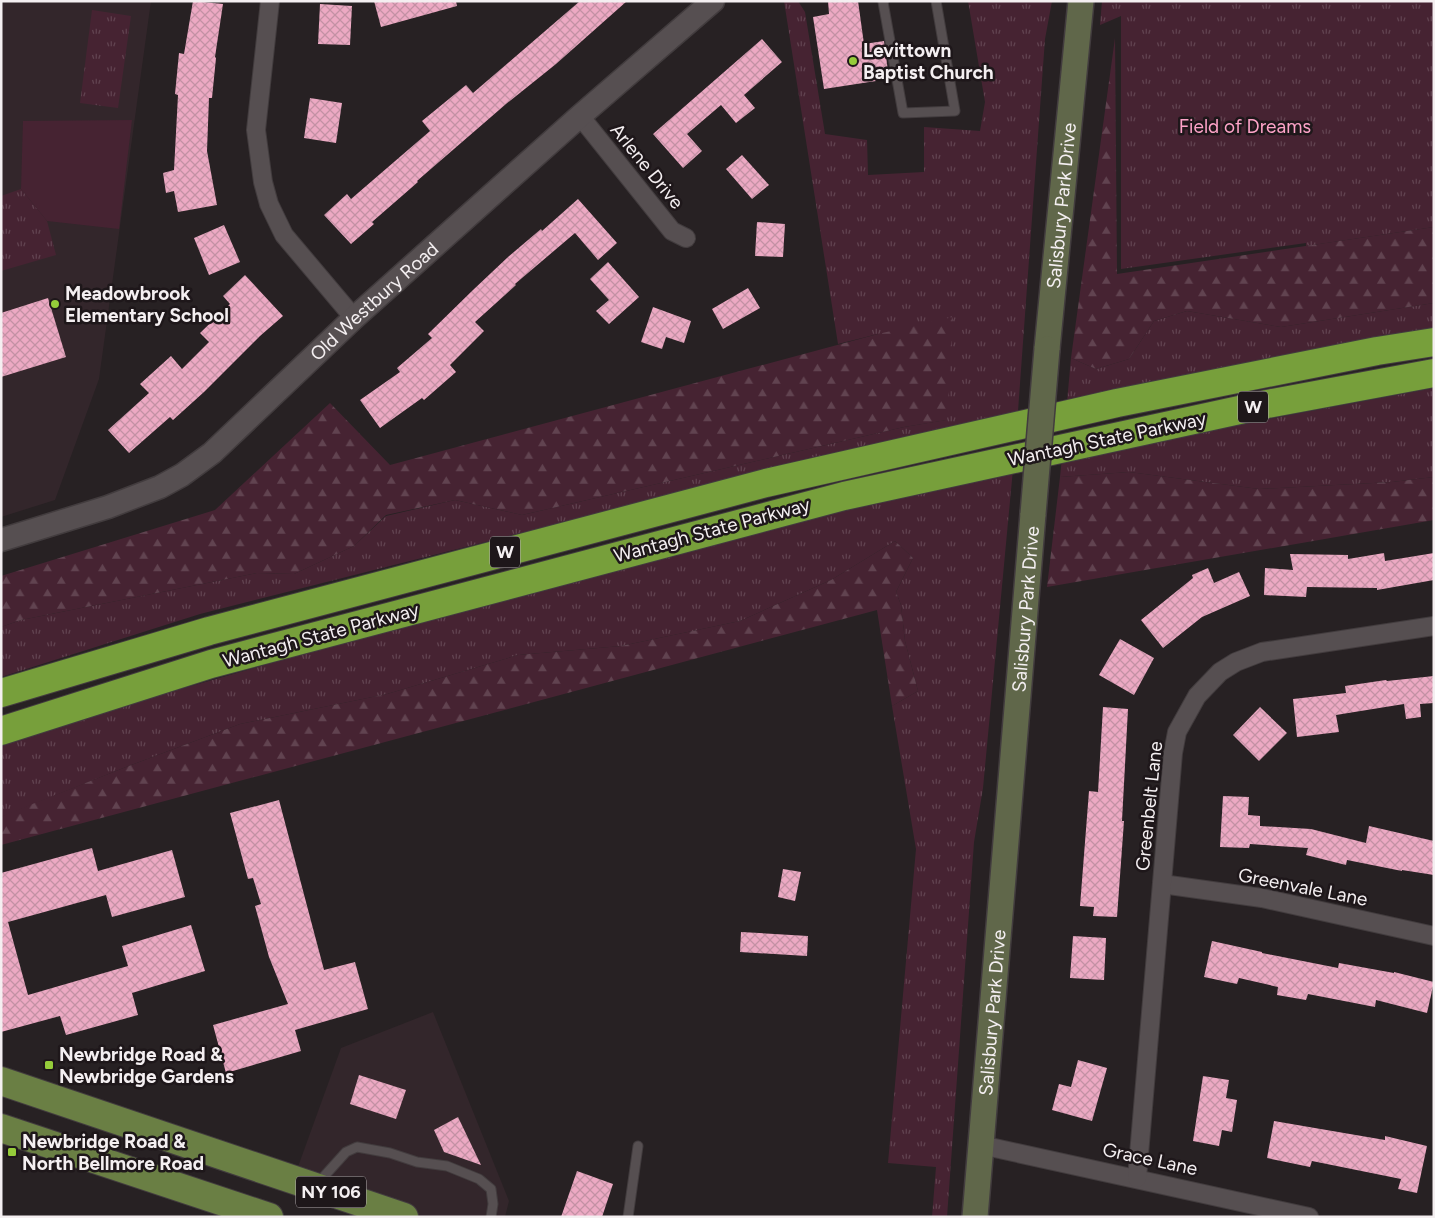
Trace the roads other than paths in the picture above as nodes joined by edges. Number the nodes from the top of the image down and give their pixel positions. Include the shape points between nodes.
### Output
1 (270, 1) edge
2 (713, 1) edge
3 (884, 1) edge
4 (936, 1) edge
5 (1081, 1) edge
6 (580, 116) junction
7 (686, 238) dead end
8 (354, 318) junction
9 (1434, 342) edge
10 (1434, 373) edge
11 (2, 538) edge
12 (1434, 626) edge
13 (1, 693) edge
14 (1, 731) edge
15 (1162, 884) junction
16 (1434, 936) edge
17 (1, 1081) edge
18 (1, 1128) edge
19 (981, 1145) junction
20 (638, 1146) dead end
21 (1137, 1178) junction
22 (314, 1186) junction
23 (269, 1217) edge
24 (404, 1217) edge
25 (491, 1217) edge
26 (628, 1217) edge
27 (975, 1217) edge
28 (1309, 1217) edge

1 - 8 street via 256,130 263,182 284,236
2 - 6 street, Old Westbury Road
3 - 4 lane via 903,113 955,111
5 - 19 main road, Salisbury Park Drive, bridge via 1047,349
6 - 7 street, Arlene Drive via 672,231
6 - 8 street, Old Westbury Road
8 - 11 street, Old Westbury Road via 212,453 182,475 108,507
9 - 13 highway, Wantagh State Parkway / W via 1117,403 766,483 219,629
10 - 14 highway, Wantagh State Parkway / W via 1267,404 844,496 211,664
12 - 15 street, Greenbelt Lane via 1262,652 1220,672 1197,696 1177,732
15 - 16 street, Greenvale Lane via 1262,898
15 - 21 street, Greenbelt Lane
17 - 22 main road, NY 106
18 - 23 main road
19 - 21 street, Grace Lane
19 - 27 main road, Salisbury Park Drive
20 - 26 lane
21 - 28 street, Grace Lane
22 - 24 main road, NY 106
22 - 25 lane via 346,1152 357,1147 447,1166 479,1179 492,1189

